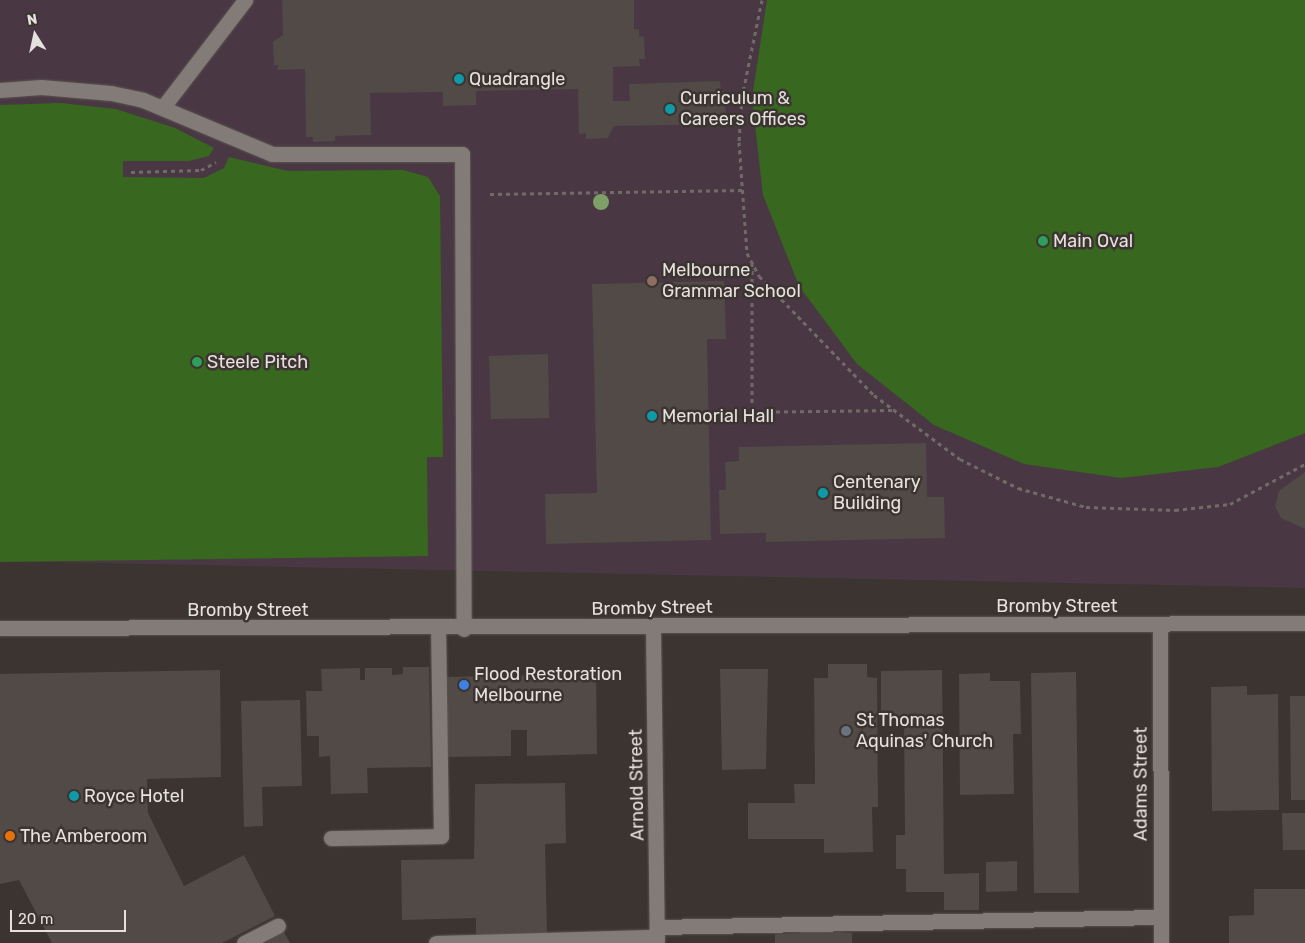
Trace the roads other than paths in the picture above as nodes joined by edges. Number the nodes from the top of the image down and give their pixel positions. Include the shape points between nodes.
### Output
1 (245, 0) edge
2 (0, 90) edge
3 (163, 107) junction
4 (1305, 623) edge
5 (1160, 624) junction
6 (653, 626) junction
7 (0, 628) edge
8 (438, 629) junction
9 (464, 629) junction
10 (331, 838) dead end
11 (1161, 917) junction
12 (278, 926) dead end
13 (657, 936) edge
14 (244, 943) edge
15 (436, 943) edge
16 (1161, 943) edge

1 - 3 street
2 - 3 street via 41,87 110,93
3 - 9 street via 272,154 462,154
4 - 5 street, Bromby Street
5 - 6 street, Bromby Street
5 - 11 street, Adams Street
6 - 9 street, Bromby Street
6 - 13 street, Arnold Street
7 - 8 street, Bromby Street
8 - 9 street, Bromby Street
8 - 10 street via 441,836
11 - 13 street
11 - 16 street, Adams Street
12 - 14 street
13 - 15 street

